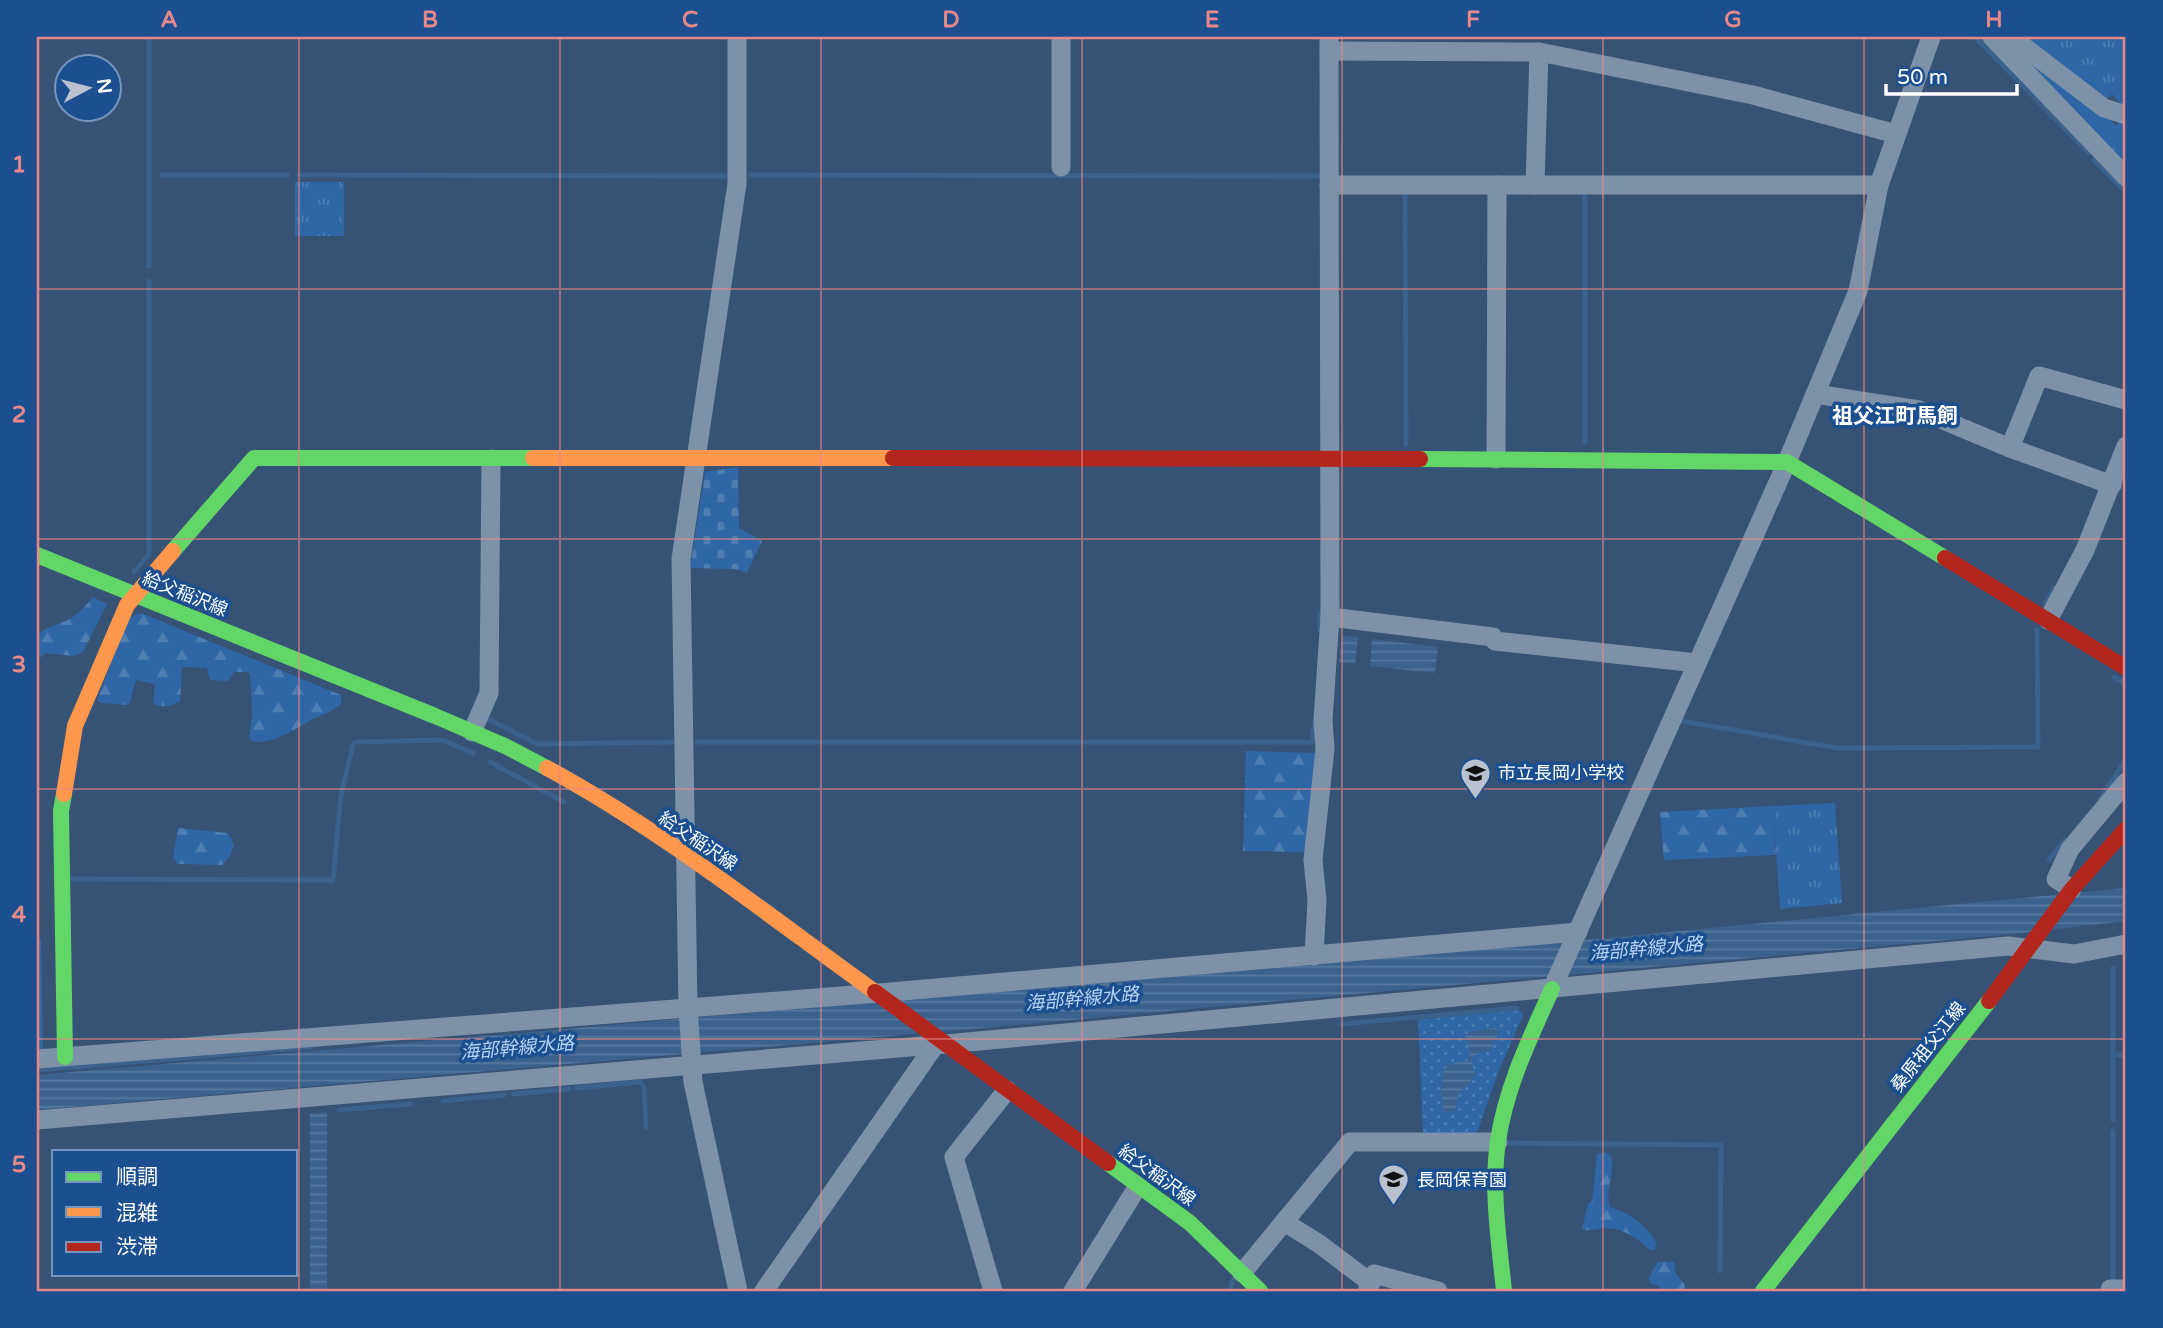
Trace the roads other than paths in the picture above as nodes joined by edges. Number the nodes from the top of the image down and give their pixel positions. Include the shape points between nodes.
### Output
1 (737, 37) edge
2 (1062, 37) edge
3 (1931, 37) edge
4 (1992, 37) edge
5 (2011, 37) edge
6 (1329, 44) edge
7 (1542, 47) edge
8 (2126, 115) edge
9 (1896, 134) junction
10 (1062, 167) dead end
11 (2126, 177) edge
12 (1329, 185) junction
13 (1497, 185) junction
14 (1535, 185) junction
15 (1879, 185) junction
16 (1815, 394) junction
17 (2126, 400) edge
18 (2010, 447) junction
19 (1329, 458) junction
20 (2124, 458) edge
21 (491, 459) junction
22 (696, 459) junction
23 (1496, 459) junction
24 (1787, 462) junction
25 (2112, 485) junction
26 (37, 555) edge
27 (136, 595) junction
28 (1330, 617) junction
29 (2048, 620) junction
30 (1697, 663) junction
31 (2126, 668) edge
32 (472, 732) junction
33 (2126, 782) edge
34 (2126, 829) edge
35 (684, 854) junction
36 (2072, 889) junction
37 (1577, 934) junction
38 (2034, 942) junction
39 (2126, 944) edge
40 (1314, 956) junction
41 (1554, 983) junction
42 (882, 996) junction
43 (688, 1012) junction
44 (938, 1041) junction
45 (65, 1057) junction
46 (37, 1059) edge
47 (691, 1061) junction
48 (1007, 1090) junction
49 (37, 1120) edge
50 (1498, 1142) junction
51 (1138, 1186) junction
52 (1284, 1222) junction
53 (1242, 1273) junction
54 (1368, 1287) edge
55 (2126, 1289) edge
56 (738, 1291) edge
57 (764, 1291) edge
58 (993, 1291) edge
59 (1073, 1291) edge
60 (1260, 1291) edge
61 (1438, 1291) edge
62 (1504, 1291) edge
63 (1763, 1291) edge
64 (2110, 1291) edge

1 - 22 street via 737,184
2 - 10 street
3 - 9 street
4 - 11 street
5 - 8 street via 2104,108
6 - 7 street
6 - 12 street
7 - 9 street via 1753,94
7 - 14 street
9 - 15 street
12 - 13 street
12 - 19 street
13 - 14 street
13 - 23 street
14 - 15 street
15 - 16 street via 1858,291
16 - 18 street via 1919,410
16 - 24 street
17 - 18 street via 2039,376
18 - 25 street
19 - 22 street
19 - 23 street
19 - 28 street
20 - 25 street
21 - 22 street
21 - 27 street via 254,458
21 - 32 street via 489,693
22 - 35 street via 681,559
23 - 24 street
24 - 29 street
24 - 30 street
25 - 29 street
26 - 27 street, 給父稲沢線
27 - 32 street, 給父稲沢線
27 - 45 street via 127,605 75,726 61,811
28 - 30 street
28 - 40 street via 1325,749 1313,860 1317,900
29 - 31 street
30 - 37 street
32 - 35 street, 給父稲沢線 via 585,789
33 - 36 street via 2070,849 2056,879
34 - 36 street, 桑原祖父江線
35 - 42 street, 給父稲沢線
35 - 43 street
36 - 38 street, 桑原祖父江線
37 - 40 street
37 - 41 street
38 - 39 street via 2074,954
38 - 41 street
38 - 63 street, 桑原祖父江線
40 - 42 street
41 - 44 street
41 - 50 street via 1507,1099
42 - 43 street
42 - 44 street, 給父稲沢線
43 - 45 street
43 - 47 street
44 - 47 street
44 - 48 street, 給父稲沢線
44 - 57 street
45 - 46 street
47 - 49 street
47 - 56 street
48 - 51 street, 給父稲沢線
48 - 58 street via 954,1157
50 - 52 street via 1350,1142
50 - 62 street via 1495,1180
51 - 53 street, 給父稲沢線 via 1190,1223
51 - 59 street
52 - 53 street
52 - 54 street via 1318,1243
53 - 60 street, 給父稲沢線
54 - 61 street via 1374,1274
55 - 64 street

